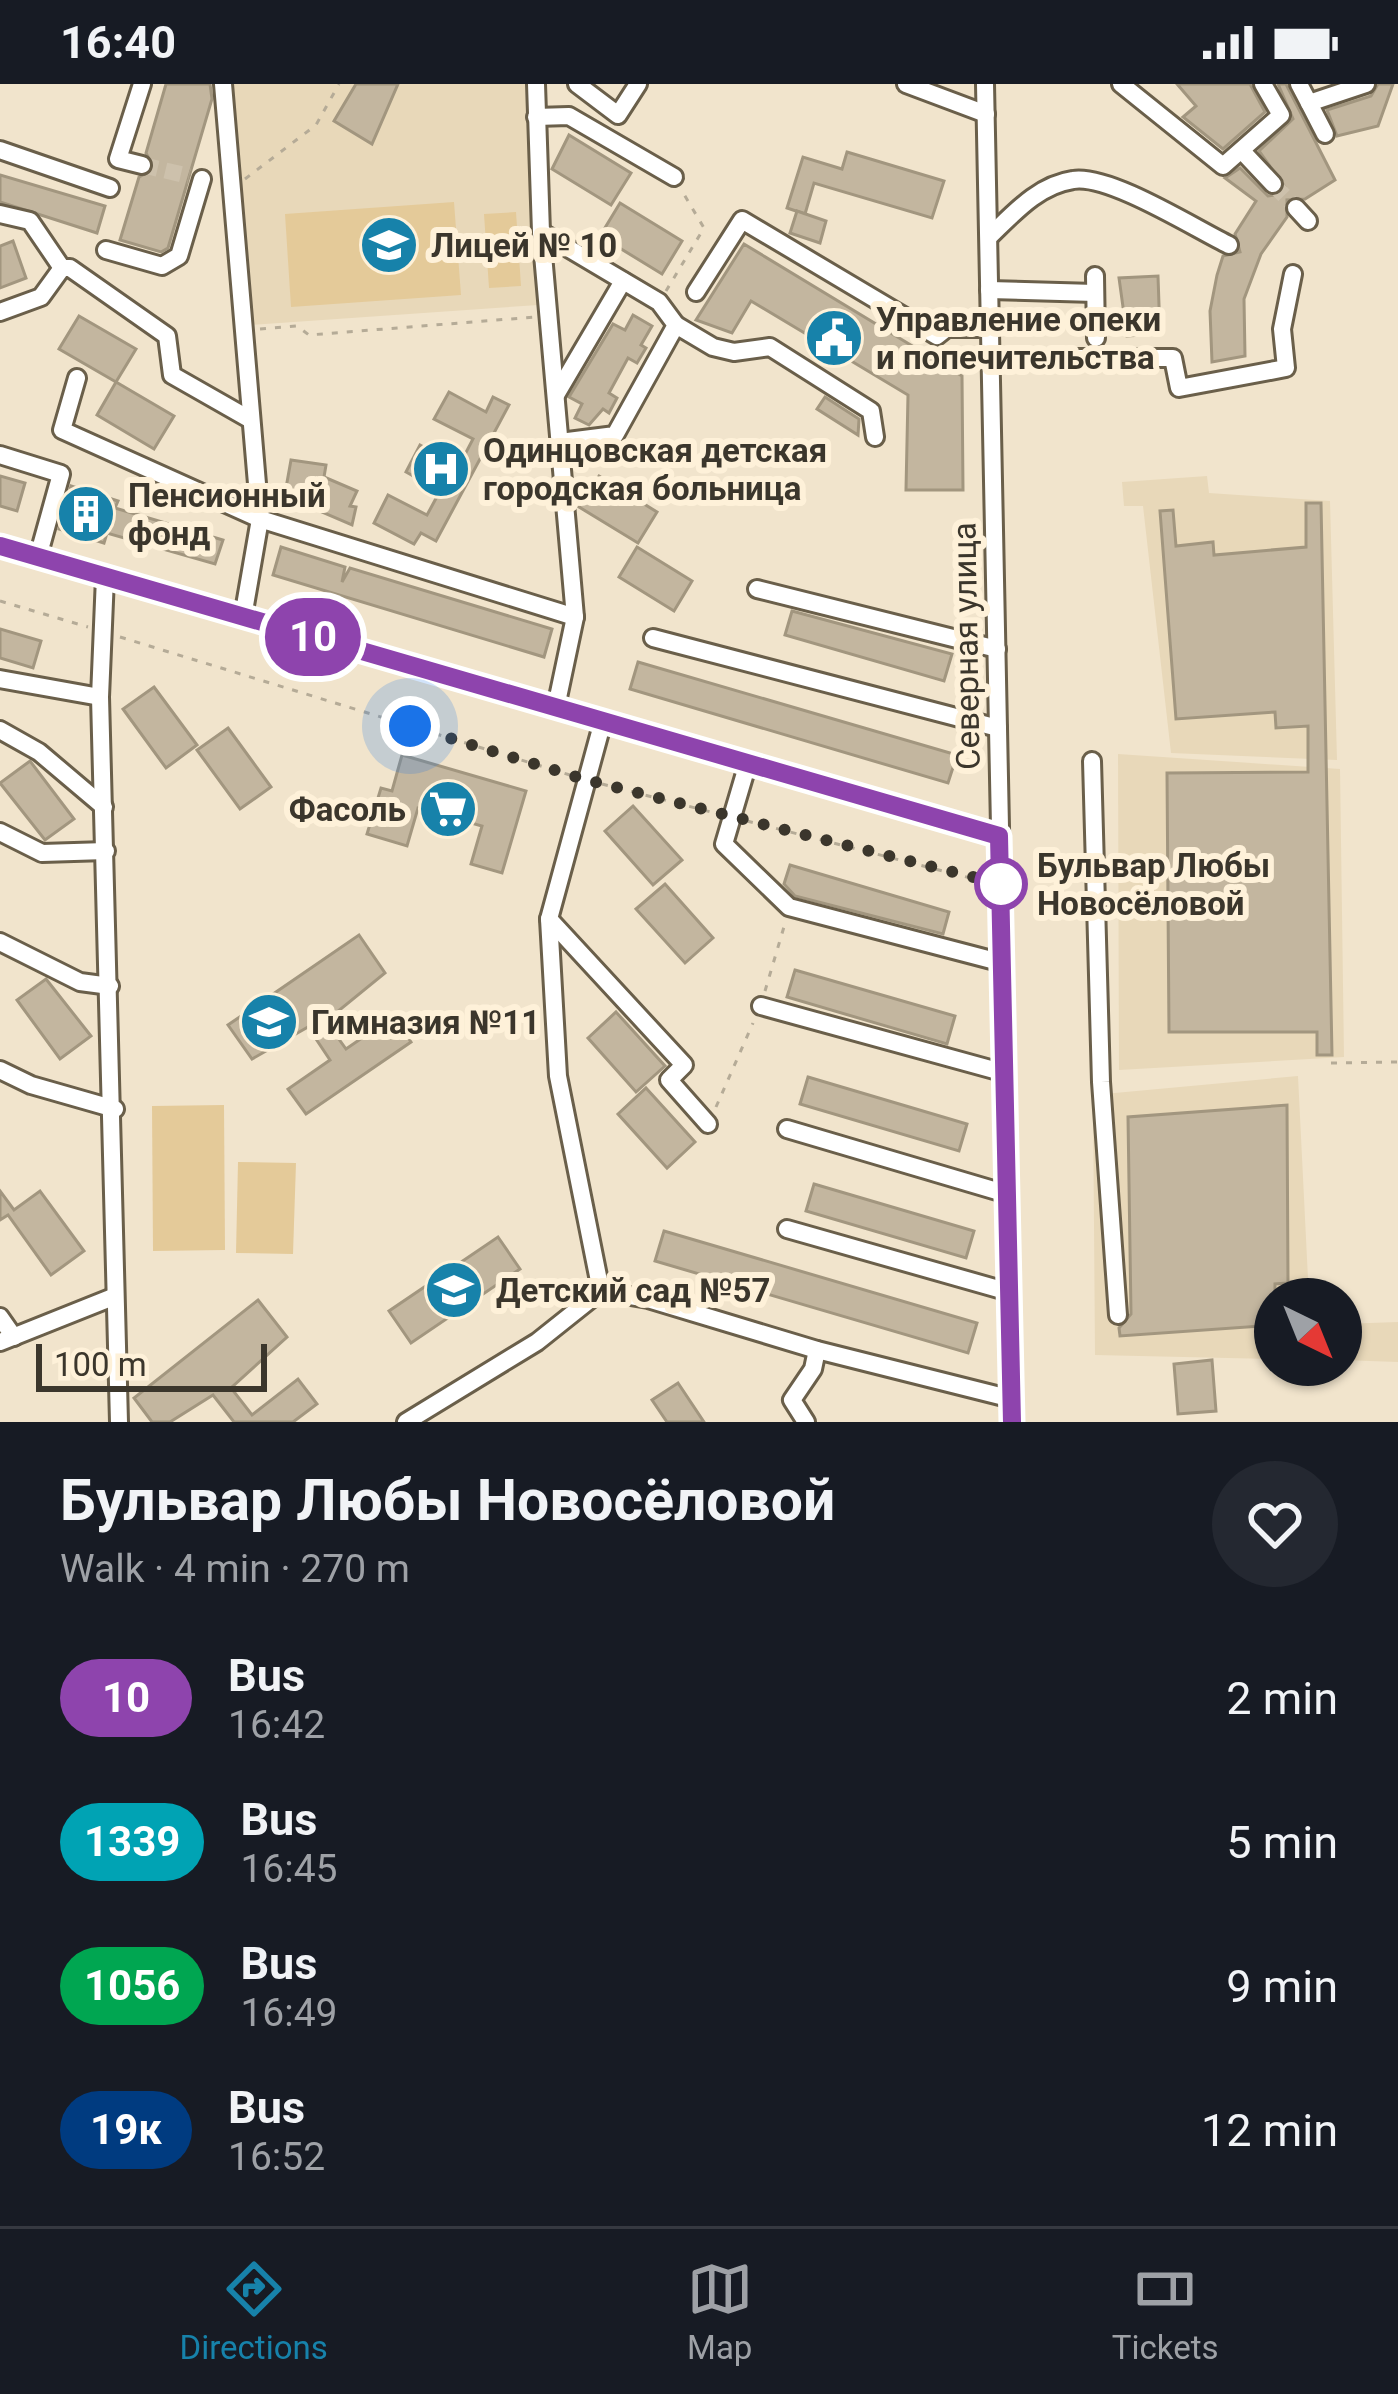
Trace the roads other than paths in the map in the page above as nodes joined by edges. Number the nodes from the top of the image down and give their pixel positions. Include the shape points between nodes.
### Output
1 (142, 84) edge
2 (223, 84) edge
3 (536, 84) edge
4 (577, 84) edge
5 (638, 84) edge
6 (906, 84) edge
7 (986, 84) edge
8 (1121, 84) edge
9 (1263, 84) edge
10 (1299, 84) edge
11 (1366, 84) edge
12 (1309, 104) junction
13 (986, 114) junction
14 (536, 117) junction
15 (1325, 134) dead end
16 (0, 150) edge
17 (1242, 151) junction
18 (142, 165) dead end
19 (674, 177) road end
20 (1273, 184) tunnel mouth
21 (229, 186) junction
22 (110, 188) dead end
23 (0, 214) edge
24 (541, 232) junction
25 (988, 237) junction
26 (1229, 244) dead end
27 (106, 250) dead end
28 (62, 268) junction
29 (1293, 274) dead end
30 (623, 281) junction
31 (989, 290) junction
32 (697, 292) dead end
33 (0, 312) edge
34 (676, 325) junction
35 (990, 328) junction
36 (1096, 338) dead end
37 (991, 358) junction
38 (77, 378) dead end
39 (555, 396) junction
40 (251, 420) junction
41 (875, 437) dead end
42 (560, 442) junction
43 (0, 455) edge
44 (260, 519) junction
45 (0, 546) edge
46 (38, 557) junction
47 (105, 577) junction
48 (757, 589) dead end
49 (244, 617) junction
50 (575, 617) junction
51 (653, 638) dead end
52 (997, 649) junction
53 (0, 680) edge
54 (100, 697) junction
55 (556, 707) junction
56 (602, 721) junction
57 (998, 728) junction
58 (0, 730) edge
59 (1092, 761) dead end
60 (748, 763) junction
61 (104, 806) junction
62 (0, 832) edge
63 (999, 836) junction
64 (106, 851) junction
65 (550, 919) junction
66 (0, 942) edge
67 (1003, 963) junction
68 (110, 986) junction
69 (761, 1006) dead end
70 (0, 1070) edge
71 (1005, 1073) junction
72 (115, 1109) junction
73 (709, 1124) dead end
74 (787, 1129) dead end
75 (1007, 1194) junction
76 (787, 1229) dead end
77 (601, 1291) junction
78 (1010, 1292) junction
79 (113, 1297) junction
80 (1118, 1315) dead end
81 (0, 1317) edge
82 (7, 1340) edge
83 (817, 1350) junction
84 (1012, 1399) junction
85 (119, 1422) edge
86 (406, 1422) edge
87 (806, 1422) edge
88 (1012, 1422) edge

1 - 18 street via 118,159
2 - 21 street
3 - 14 street
4 - 5 street via 618,115
6 - 13 street
7 - 13 street, Северная улица
8 - 17 street via 1220,165
9 - 17 street via 1281,115
10 - 12 street
11 - 12 street
12 - 15 street
13 - 25 street, Северная улица
14 - 19 street via 569,116
14 - 24 street
16 - 22 street
17 - 20 street
21 - 27 street via 196,178 179,256 162,266
21 - 40 street
23 - 28 street via 30,220
24 - 30 street
24 - 39 street
25 - 26 street via 1044,190 1077,178
25 - 31 street, Северная улица
28 - 33 street via 41,297
28 - 40 street via 167,336 172,375
29 - 37 street via 1282,329 1286,368 1179,388 1173,358
30 - 34 street via 659,302
30 - 39 street
31 - 35 street, Северная улица
31 - 36 street via 1095,285
32 - 35 street via 742,220 937,336 947,328
34 - 41 street via 734,352 770,347 871,411
34 - 42 street via 615,435
35 - 37 street, Северная улица
37 - 52 street, Северная улица
38 - 44 street via 62,430
39 - 42 street
40 - 44 street
42 - 50 street
43 - 46 street via 61,474
44 - 49 street
44 - 50 street
45 - 46 street
46 - 47 street
47 - 49 street
47 - 54 street
48 - 52 street
49 - 55 street
50 - 55 street
51 - 57 street
52 - 57 street, Северная улица
53 - 54 street
54 - 61 street
55 - 56 street
56 - 60 street
56 - 65 street
57 - 63 street, Северная улица
58 - 61 street
59 - 80 street via 1101,1082
60 - 63 street
60 - 67 street via 724,844 789,907
61 - 64 street
62 - 64 street via 42,853
63 - 67 street, Северная улица
64 - 68 street
65 - 73 street via 684,1065 669,1080
65 - 77 street via 558,1076
66 - 68 street via 80,982
67 - 71 street, Северная улица
68 - 72 street
69 - 71 street
70 - 72 street
71 - 75 street, Северная улица
72 - 79 street
74 - 75 street
75 - 78 street, Северная улица
76 - 78 street
77 - 83 street
77 - 86 street via 537,1342
78 - 84 street, Северная улица
79 - 82 street
79 - 85 street
81 - 82 street
83 - 84 street
83 - 87 street via 792,1400
84 - 88 street, Северная улица

